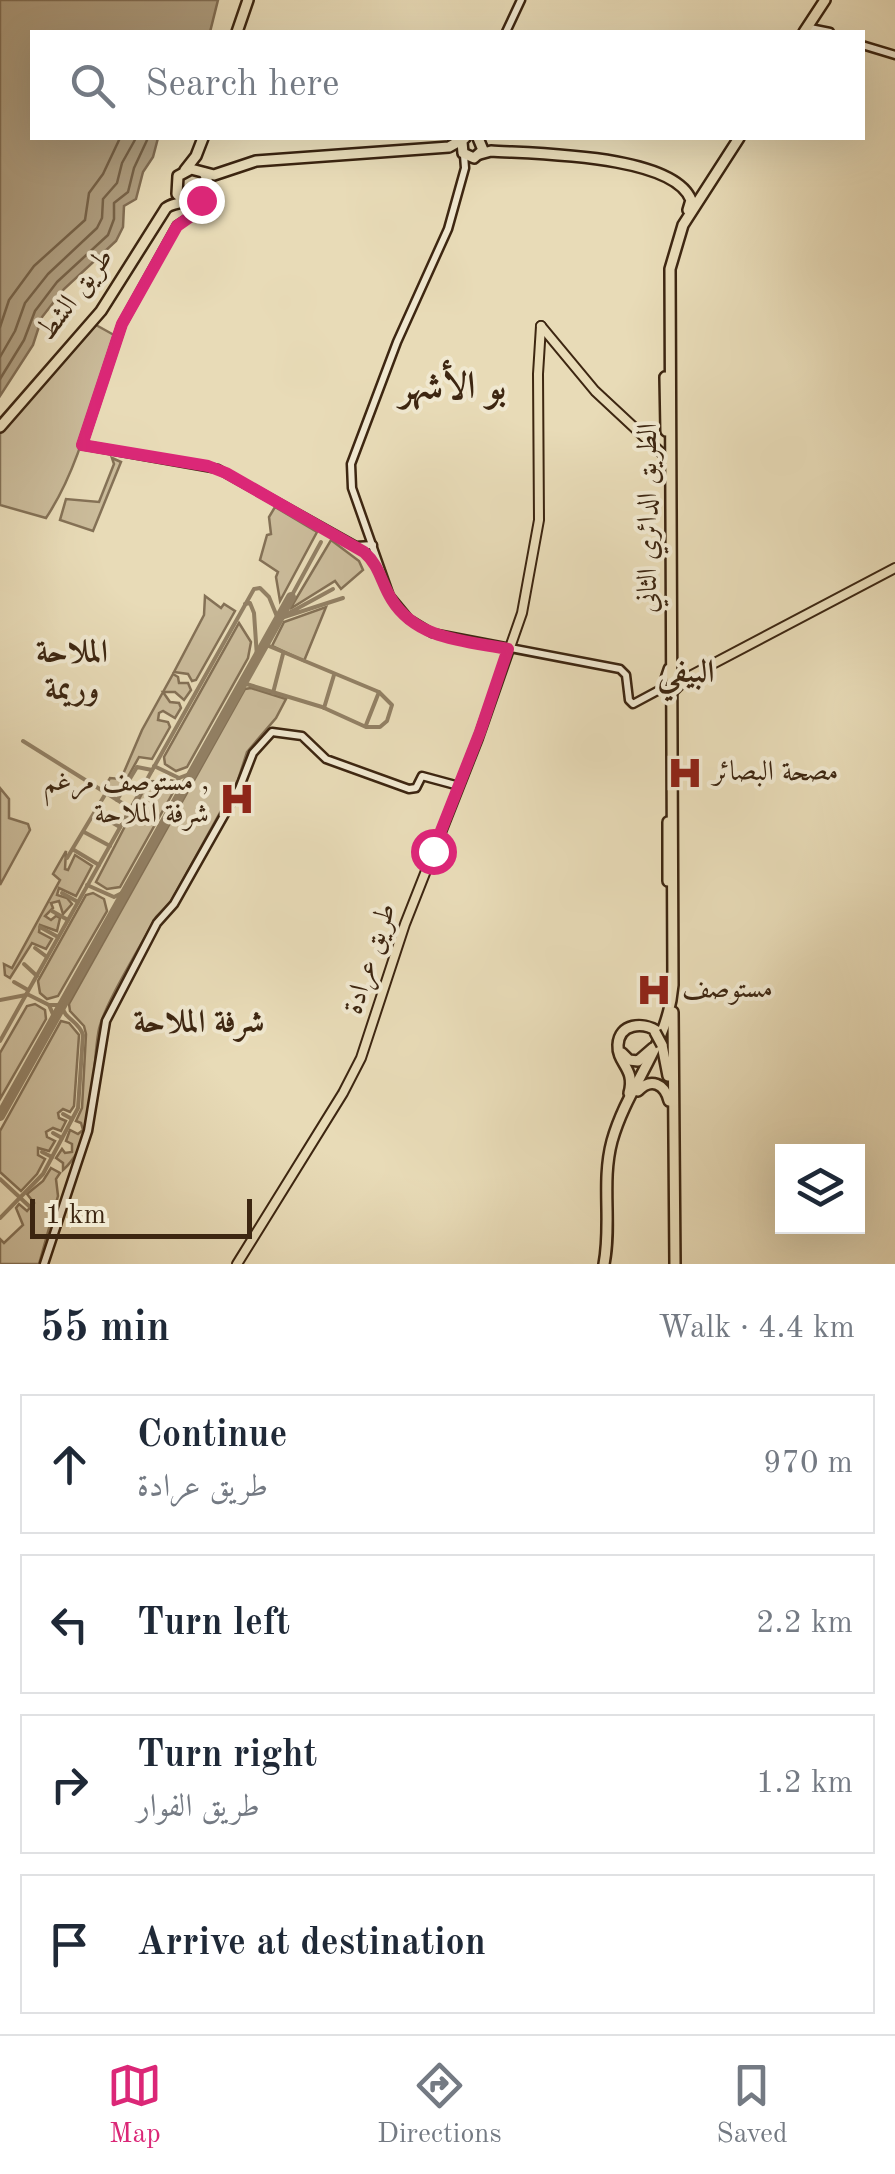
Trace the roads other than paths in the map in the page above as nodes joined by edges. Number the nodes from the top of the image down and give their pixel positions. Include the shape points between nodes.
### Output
1 (250, 0) edge
2 (522, 0) edge
3 (825, 3) edge
4 (241, 30) edge
5 (508, 30) edge
6 (810, 30) edge
7 (865, 46) edge
8 (895, 55) edge
9 (204, 140) edge
10 (205, 140) edge
11 (736, 140) edge
12 (736, 140) edge
13 (481, 146) edge
14 (461, 147) edge
15 (184, 170) junction
16 (203, 173) junction
17 (176, 184) junction
18 (678, 184) junction
19 (705, 184) junction
20 (205, 195) junction
21 (186, 201) junction
22 (688, 210) junction
23 (191, 216) junction
24 (670, 364) junction
25 (665, 379) junction
26 (0, 425) edge
27 (668, 435) junction
28 (668, 460) junction
29 (346, 539) junction
30 (373, 544) junction
31 (356, 546) junction
32 (379, 568) junction
33 (895, 568) edge
34 (505, 647) junction
35 (670, 666) junction
36 (682, 680) junction
37 (656, 694) junction
38 (670, 712) junction
39 (669, 764) junction
40 (467, 768) junction
41 (459, 786) junction
42 (673, 822) junction
43 (445, 824) junction
44 (671, 886) junction
45 (673, 984) junction
46 (659, 1038) junction
47 (673, 1092) junction
48 (623, 1111) junction
49 (672, 1124) junction
50 (314, 1143) junction
51 (44, 1264) edge
52 (238, 1264) edge
53 (603, 1264) edge
54 (673, 1264) edge

1 - 4 highway
2 - 5 main road
3 - 6 highway
7 - 8 main road
9 - 15 highway
10 - 16 highway
11 - 19 highway, الطريق الدائري الثاني
12 - 24 highway, الطريق الدائري الثاني via 675,243
13 - 14 highway
13 - 18 highway via 613,160
13 - 30 main road via 356,456 354,483
14 - 16 highway via 260,160
14 - 20 highway via 246,165 222,176
14 - 30 main road via 466,166 448,229 353,455 352,488
15 - 16 highway
15 - 17 highway
16 - 20 highway
17 - 21 highway
17 - 26 highway, طريق الشط via 100,308
18 - 19 highway
18 - 22 highway via 689,194
19 - 22 highway, الطريق الدائري الثاني
20 - 21 highway
20 - 23 main road
21 - 23 main road
21 - 26 highway, طريق الشط via 166,208 102,311
22 - 25 highway, الطريق الدائري الثاني via 666,269
23 - 29 main road via 177,226 118,331 82,445 218,469
24 - 25 highway via 669,400
24 - 27 highway, الطريق الدائري الثاني
25 - 27 highway, الطريق الدائري الثاني
27 - 28 highway, الطريق الدائري الثاني
27 - 35 highway, الطريق الدائري الثاني
28 - 34 main road, طريق عرادة via 596,392 542,326 538,526 524,607
28 - 35 highway, الطريق الدائري الثاني
29 - 30 main road
29 - 31 main road
30 - 31 main road
30 - 32 main road
30 - 34 main road via 392,594 413,620
31 - 32 main road
32 - 34 main road via 395,605 420,628
33 - 36 main road
34 - 37 main road via 620,669 631,703
34 - 40 main road, طريق عرادة
35 - 36 main road via 674,679
35 - 37 main road
35 - 38 highway, الطريق الدائري الثاني
36 - 38 main road
37 - 38 main road
38 - 39 highway, الطريق الدائري الثاني
38 - 42 highway, الطريق الدائري الثاني
39 - 42 highway via 670,844
39 - 44 highway, الطريق الدائري الثاني
40 - 41 main road, طريق عرادة
40 - 43 main road
41 - 43 main road, طريق عرادة
41 - 51 main road via 422,776 409,789 330,760 301,736 272,732 263,741 106,1021 89,1129
42 - 44 highway, الطريق الدائري الثاني
43 - 50 main road, طريق عرادة via 361,1058
44 - 45 highway, الطريق الدائري الثاني
44 - 46 highway, الطريق الدائري الثاني via 668,1003
45 - 47 highway
45 - 48 highway, الطريق الدائري الثاني via 661,1039
46 - 47 highway
46 - 48 highway, الطريق الدائري الثاني
46 - 48 highway via 637,1025 619,1038 631,1079
46 - 49 highway
47 - 54 highway
48 - 49 highway via 642,1086 655,1083 668,1095
48 - 53 highway, الطريق الدائري الثاني via 606,1163
49 - 54 highway
50 - 52 main road, طريق عرادة
50 - 52 main road, طريق عرادة

